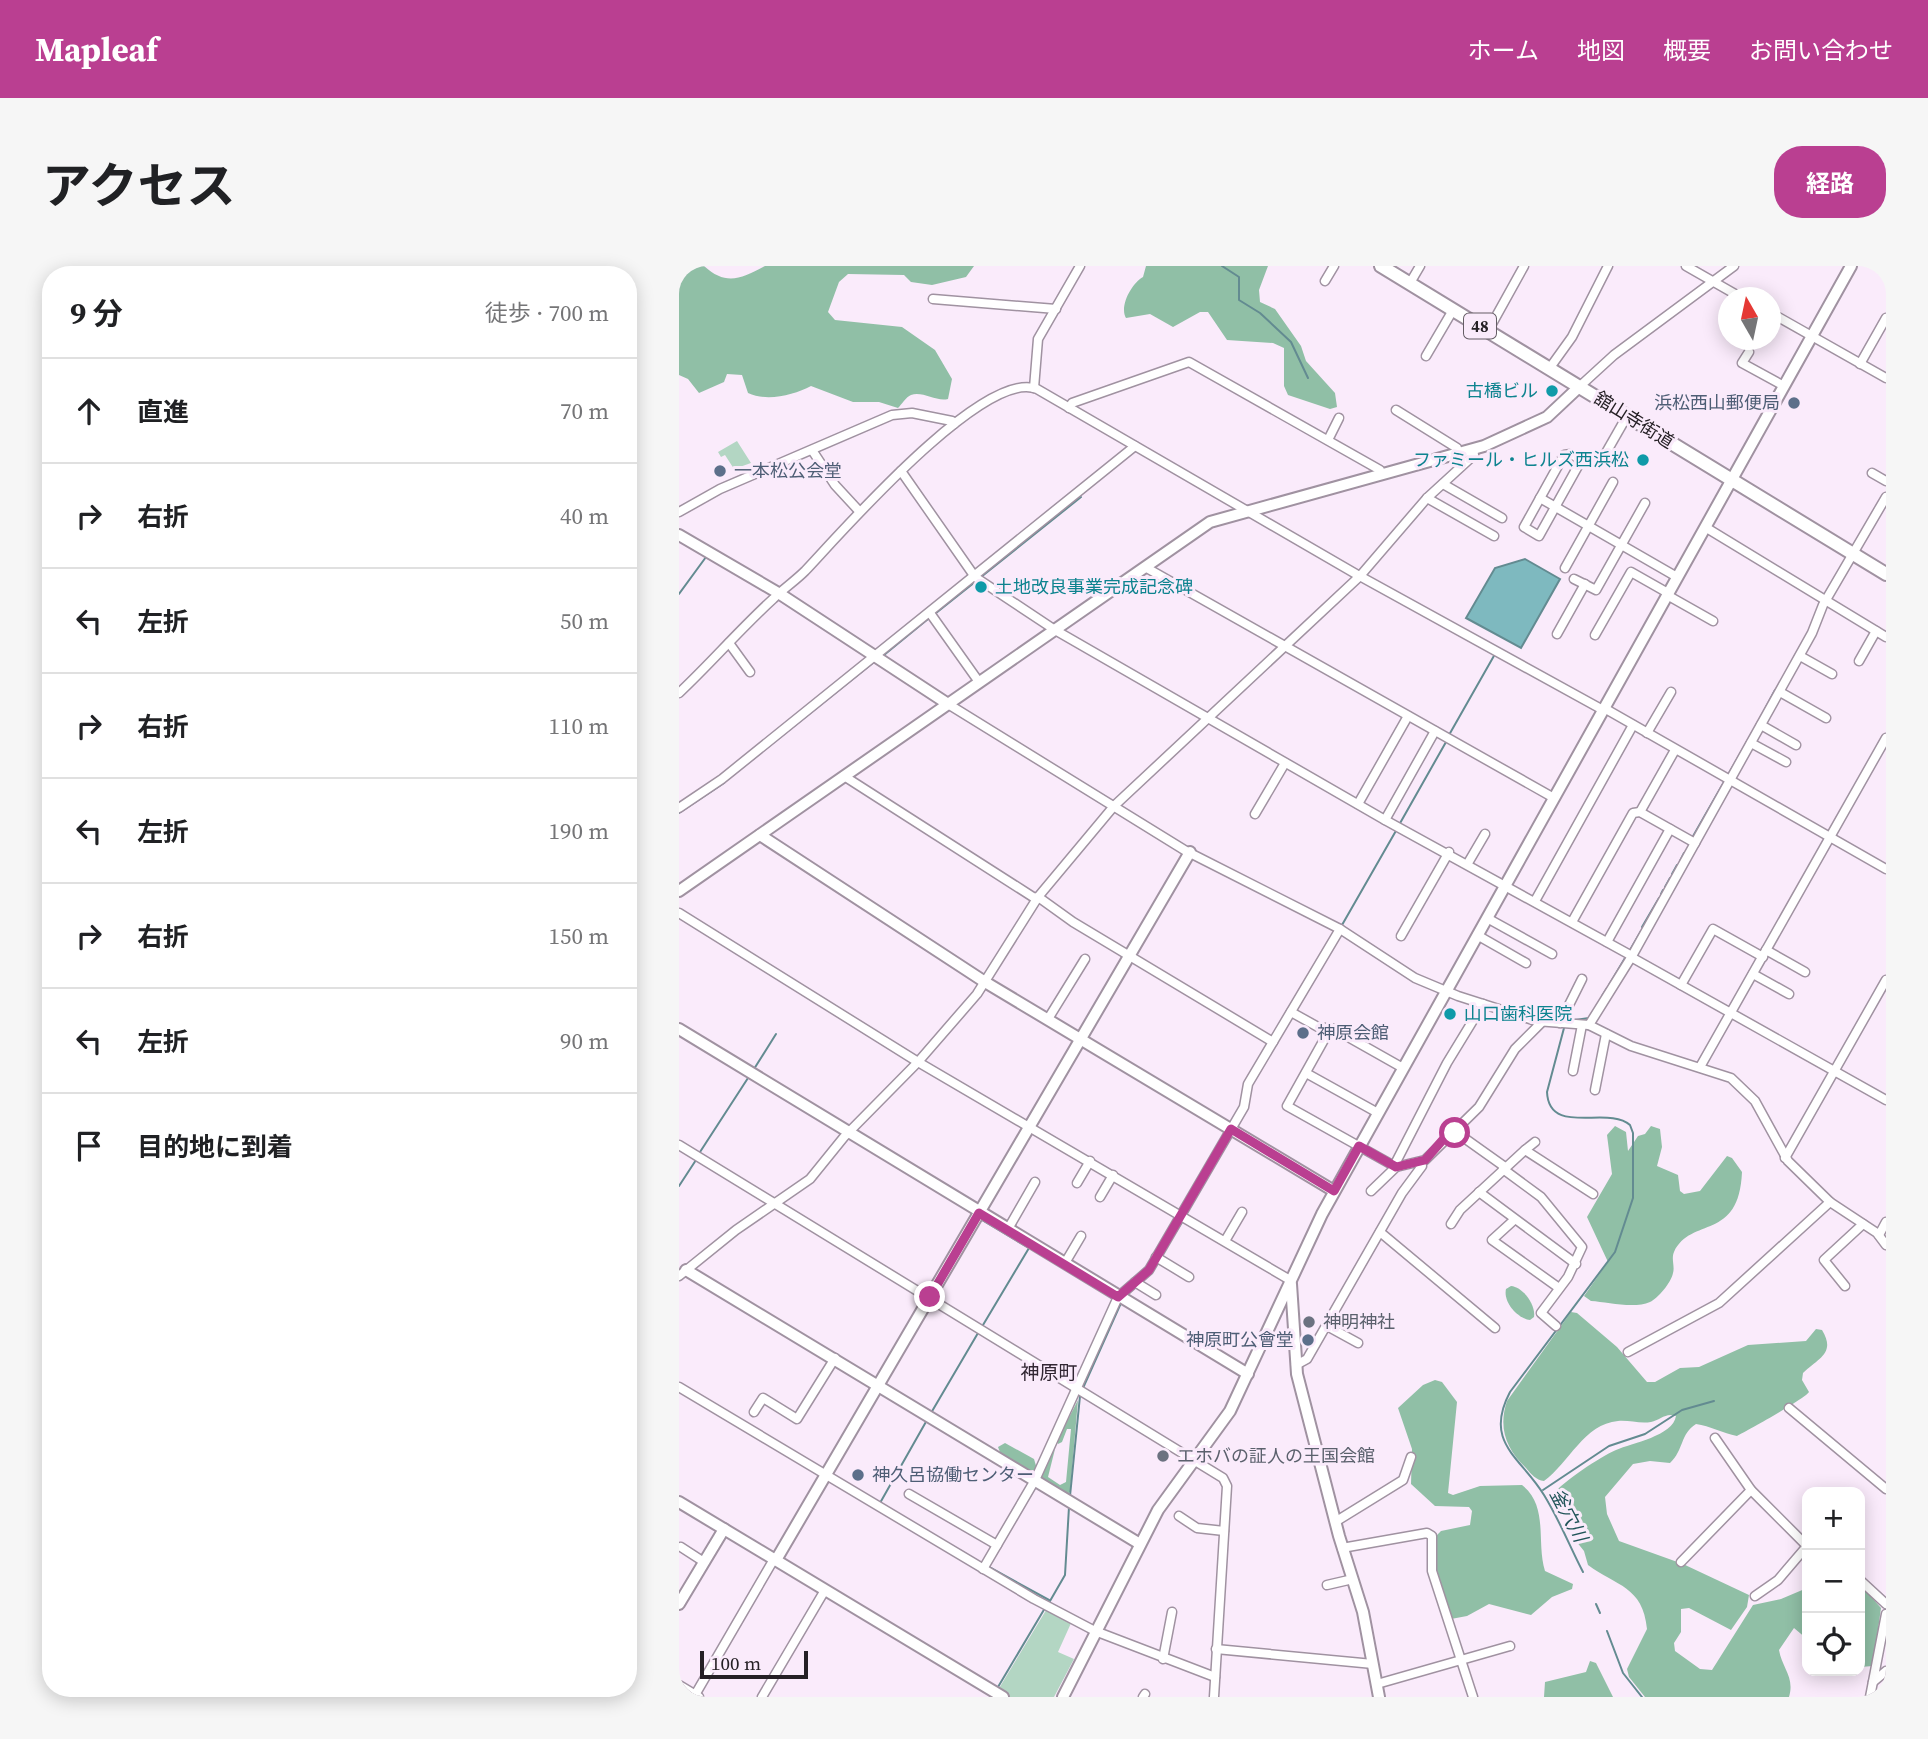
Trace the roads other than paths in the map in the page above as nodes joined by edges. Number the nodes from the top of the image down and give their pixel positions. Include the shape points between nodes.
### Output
1 (1080, 266) edge
2 (1334, 266) edge
3 (1381, 266) edge
4 (1420, 266) edge
5 (1524, 266) edge
6 (1608, 266) edge
7 (1686, 266) edge
8 (1734, 266) edge
9 (1851, 266) edge
10 (1325, 281) dead end
11 (1713, 281) junction
12 (1410, 284) junction
13 (1723, 287) edge
14 (933, 299) dead end
15 (1056, 309) junction
16 (1453, 310) junction
17 (1886, 318) edge
18 (1781, 319) edge
19 (1488, 331) junction
20 (1812, 336) junction
21 (1749, 352) dead end
22 (1426, 356) dead end
23 (1860, 364) junction
24 (1549, 369) junction
25 (1886, 378) edge
26 (1579, 387) junction
27 (1784, 387) junction
28 (1034, 388) junction
29 (1069, 408) junction
30 (1396, 410) dead end
31 (1627, 416) junction
32 (1339, 418) dead end
33 (954, 424) junction
34 (1328, 440) junction
35 (1135, 446) junction
36 (1473, 449) junction
37 (812, 450) junction
38 (1458, 453) junction
39 (1603, 458) dead end
40 (901, 471) junction
41 (1872, 473) dead end
42 (1381, 474) junction
43 (1731, 480) junction
44 (1886, 481) edge
45 (1613, 482) dead end
46 (1443, 484) junction
47 (1886, 497) edge
48 (1427, 498) junction
49 (1540, 498) junction
50 (1645, 503) dead end
51 (1556, 507) junction
52 (859, 511) junction
53 (1246, 511) junction
54 (679, 512) edge
55 (1875, 516) junction
56 (1502, 518) dead end
57 (1886, 522) edge
58 (1589, 526) junction
59 (1705, 527) junction
60 (679, 535) edge
61 (1494, 536) dead end
62 (1621, 545) junction
63 (1852, 553) junction
64 (1145, 567) junction
65 (1565, 568) dead end
66 (1886, 574) edge
67 (975, 576) junction
68 (1361, 576) junction
69 (1677, 577) junction
70 (1574, 579) dead end
71 (1585, 584) junction
72 (780, 594) junction
73 (1668, 594) junction
74 (1825, 600) junction
75 (930, 613) junction
76 (1713, 621) dead end
77 (1055, 630) junction
78 (1876, 631) junction
79 (1557, 635) dead end
80 (1595, 635) dead end
81 (1886, 637) edge
82 (729, 643) junction
83 (1282, 647) junction
84 (876, 656) junction
85 (1800, 656) junction
86 (1859, 661) dead end
87 (750, 672) dead end
88 (1832, 674) dead end
89 (979, 682) junction
90 (1671, 692) dead end
91 (1780, 692) junction
92 (679, 693) edge
93 (948, 704) junction
94 (1604, 709) junction
95 (1408, 716) junction
96 (1826, 718) dead end
97 (1211, 719) junction
98 (1633, 725) junction
99 (1761, 725) junction
100 (1435, 731) junction
101 (1647, 733) junction
102 (1886, 738) edge
103 (1751, 743) junction
104 (1796, 745) dead end
105 (1675, 750) junction
106 (1787, 762) dead end
107 (1285, 763) junction
108 (844, 776) junction
109 (1730, 781) junction
110 (1554, 798) junction
111 (1358, 804) junction
112 (1114, 806) junction
113 (679, 808) edge
114 (1640, 812) junction
115 (1255, 814) dead end
116 (1385, 820) junction
117 (1670, 829) junction
118 (1485, 834) dead end
119 (759, 835) junction
120 (1830, 838) junction
121 (1695, 843) junction
122 (1190, 852) junction
123 (1449, 852) junction
124 (1468, 863) junction
125 (1886, 869) edge
126 (1506, 884) junction
127 (679, 891) edge
128 (1037, 898) junction
129 (1535, 901) junction
130 (679, 914) edge
131 (1487, 918) junction
132 (1572, 922) junction
133 (1340, 929) junction
134 (1477, 935) junction
135 (1401, 936) dead end
136 (1607, 942) junction
137 (1765, 953) junction
138 (1552, 954) dead end
139 (1632, 956) junction
140 (1129, 957) junction
141 (1085, 959) dead end
142 (1526, 963) dead end
143 (1805, 972) dead end
144 (1753, 974) junction
145 (1583, 979) dead end
146 (1886, 980) edge
147 (985, 982) junction
148 (1681, 985) junction
149 (1446, 991) junction
150 (1789, 994) dead end
151 (1483, 1004) junction
152 (1291, 1012) junction
153 (1731, 1013) junction
154 (1048, 1019) junction
155 (1542, 1022) junction
156 (1560, 1023) junction
157 (1585, 1025) junction
158 (679, 1029) edge
159 (1330, 1029) junction
160 (1607, 1034) junction
161 (1081, 1039) junction
162 (1273, 1042) junction
163 (918, 1062) junction
164 (1700, 1067) junction
165 (1403, 1068) junction
166 (1573, 1071) dead end
167 (1835, 1071) junction
168 (1306, 1073) junction
169 (1595, 1090) dead end
170 (1886, 1100) edge
171 (1378, 1113) junction
172 (1030, 1126) junction
173 (1231, 1129) junction
174 (1453, 1130) junction
175 (848, 1134) junction
176 (1535, 1142) dead end
177 (679, 1145) edge
178 (1359, 1146) junction
179 (1525, 1150) junction
180 (1785, 1158) junction
181 (1090, 1161) junction
182 (1421, 1162) junction
183 (1395, 1166) junction
184 (1504, 1168) junction
185 (1113, 1175) junction
186 (1035, 1182) dead end
187 (1077, 1184) dead end
188 (1334, 1191) junction
189 (1371, 1191) dead end
190 (1479, 1192) junction
191 (1594, 1194) dead end
192 (1100, 1197) dead end
193 (1830, 1202) junction
194 (773, 1204) junction
195 (1242, 1212) dead end
196 (979, 1213) junction
197 (1181, 1215) junction
198 (1514, 1220) junction
199 (1886, 1222) edge
200 (1451, 1224) dead end
201 (1863, 1224) junction
202 (1008, 1229) junction
203 (1380, 1231) junction
204 (1879, 1235) junction
205 (1081, 1236) dead end
206 (1224, 1241) junction
207 (1886, 1245) edge
208 (1156, 1257) junction
209 (1065, 1263) junction
210 (1576, 1264) junction
211 (681, 1272) edge
212 (1189, 1277) dead end
213 (1290, 1280) junction
214 (1135, 1282) junction
215 (1845, 1286) dead end
216 (1559, 1288) junction
217 (1156, 1294) dead end
218 (1118, 1297) junction
219 (929, 1299) junction
220 (1327, 1326) junction
221 (1556, 1326) dead end
222 (1495, 1328) dead end
223 (1358, 1343) dead end
224 (1628, 1352) dead end
225 (835, 1358) junction
226 (1296, 1365) junction
227 (1248, 1374) junction
228 (879, 1385) junction
229 (679, 1387) edge
230 (1077, 1390) junction
231 (1789, 1408) dead end
232 (754, 1412) dead end
233 (1715, 1437) dead end
234 (1411, 1457) dead end
235 (1195, 1461) junction
236 (825, 1476) junction
237 (1035, 1480) junction
238 (1886, 1489) edge
239 (1751, 1490) junction
240 (909, 1493) dead end
241 (679, 1502) edge
242 (1179, 1516) dead end
243 (1335, 1521) junction
244 (724, 1529) junction
245 (1224, 1531) junction
246 (1802, 1541) edge
247 (1140, 1544) junction
248 (997, 1545) junction
249 (681, 1548) edge
250 (1342, 1548) junction
251 (1804, 1550) edge
252 (775, 1560) junction
253 (704, 1562) junction
254 (1681, 1562) dead end
255 (983, 1569) junction
256 (1353, 1579) junction
257 (1327, 1585) dead end
258 (1865, 1585) edge
259 (825, 1590) junction
260 (1755, 1596) dead end
261 (679, 1604) edge
262 (1886, 1604) edge
263 (1172, 1612) dead end
264 (1886, 1614) edge
265 (1095, 1631) junction
266 (1885, 1635) edge
267 (1510, 1646) dead end
268 (1216, 1649) junction
269 (1163, 1659) junction
270 (1461, 1660) junction
271 (1373, 1664) junction
272 (1886, 1671) edge
273 (1215, 1677) junction
274 (1873, 1682) junction
275 (1377, 1684) junction
276 (679, 1685) edge
277 (697, 1696) edge
278 (762, 1697) edge
279 (1003, 1697) edge
280 (1063, 1697) edge
281 (1214, 1697) edge
282 (1379, 1697) edge
283 (1473, 1697) edge
284 (1870, 1697) edge

1 - 15 street
2 - 10 street
3 - 12 main road, 舘山寺街道 / 48
4 - 12 street
5 - 19 street
6 - 24 street via 1572,337
7 - 11 street
8 - 11 street
9 - 20 street
11 - 13 street
11 - 26 street
12 - 16 main road, 舘山寺街道 / 48
14 - 15 street
15 - 28 street via 1038,339
16 - 19 main road, 舘山寺街道 / 48
16 - 22 street
17 - 23 street
18 - 20 street
19 - 24 main road, 舘山寺街道 / 48
20 - 23 street
20 - 27 street
21 - 27 street via 1742,363
23 - 25 street
24 - 26 main road, 舘山寺街道 / 48
26 - 31 main road, 舘山寺街道 / 48
26 - 36 street via 1547,418
27 - 43 street
28 - 29 street
28 - 33 street via 1009,389
29 - 34 street via 1072,403 1189,362
29 - 35 street
30 - 38 street via 1457,447
31 - 39 street
31 - 43 main road, 舘山寺街道 / 48
32 - 34 street
33 - 37 street via 912,413 892,415
33 - 40 street
34 - 42 street
35 - 53 street
35 - 67 street
36 - 38 street
36 - 46 street via 1474,455
37 - 52 street
37 - 54 street via 720,489
38 - 42 street
40 - 52 street
40 - 67 street
41 - 44 street
42 - 53 street
43 - 59 street
43 - 63 main road, 舘山寺街道 / 48
45 - 58 street
46 - 48 street
46 - 56 street
47 - 55 street
48 - 61 street
48 - 68 street
49 - 51 street
49 - 51 street via 1524,527 1539,536
49 - 51 street via 1564,455 1571,454 1578,458 1578,466
50 - 62 street
51 - 58 street
52 - 72 street
53 - 64 street via 1210,522
53 - 68 street
55 - 57 street
55 - 63 street
58 - 62 street
58 - 65 street
59 - 69 street
59 - 74 street
60 - 72 street
62 - 69 street
62 - 71 street via 1596,590
63 - 66 main road, 舘山寺街道 / 48
63 - 74 street
64 - 77 street
64 - 83 street
67 - 75 street
67 - 77 street
68 - 83 street
68 - 94 street
69 - 73 street
70 - 71 street
71 - 79 street
72 - 82 street
72 - 84 street
73 - 76 street
73 - 80 street via 1631,572
73 - 94 street
74 - 78 street
74 - 85 street
75 - 84 street
75 - 89 street
77 - 89 street
77 - 97 street
78 - 81 street
78 - 86 street
82 - 87 street
82 - 92 street
83 - 95 street
83 - 97 street
84 - 93 street
84 - 113 street
85 - 88 street
85 - 91 street
89 - 93 street
90 - 101 street
91 - 96 street
91 - 99 street
93 - 108 street
93 - 112 street
94 - 98 street
94 - 110 street
95 - 100 street
95 - 111 street
97 - 107 street
97 - 112 street
98 - 101 street
98 - 129 street
99 - 103 street
99 - 104 street
100 - 110 street
100 - 116 street
101 - 105 street
102 - 120 street
103 - 106 street
103 - 109 street
105 - 109 street
105 - 114 street
107 - 111 street
107 - 115 street
108 - 119 street
108 - 128 street
109 - 120 street
109 - 121 street
110 - 126 street
111 - 116 street
112 - 122 street
112 - 128 street
114 - 117 street
114 - 132 street via 1633,813
116 - 123 street
117 - 121 street
117 - 136 street
118 - 124 street
119 - 127 street
119 - 147 street
120 - 125 street
120 - 137 street
121 - 139 street
122 - 133 street
122 - 140 street
123 - 124 street
123 - 135 street
124 - 126 street
126 - 129 street
126 - 131 street
128 - 140 street
128 - 147 street
129 - 132 street
130 - 163 street
131 - 134 street
131 - 138 street
132 - 136 street
133 - 149 street via 1408,974
133 - 152 street
134 - 142 street
134 - 149 street
136 - 139 street
137 - 143 street
137 - 144 street
137 - 148 street via 1713,929
139 - 148 street
139 - 157 street
140 - 161 street
140 - 162 street
141 - 154 street
144 - 150 street
144 - 153 street
145 - 156 street
146 - 167 street
147 - 154 street
147 - 163 street
148 - 153 street
149 - 151 street
149 - 165 street
151 - 155 street
151 - 183 street
152 - 159 street
152 - 162 street
153 - 164 street
153 - 167 street
154 - 161 street
155 - 156 street
155 - 174 street via 1515,1049 1479,1108
156 - 157 street
157 - 160 street
157 - 166 street
158 - 175 street
159 - 165 street
159 - 168 street
160 - 164 street
160 - 169 street
161 - 172 street
161 - 173 street
162 - 173 street via 1248,1084 1244,1107
163 - 172 street
163 - 175 street
164 - 180 street via 1731,1078 1750,1094
165 - 171 street
167 - 170 street
167 - 180 street
168 - 171 street
168 - 178 street via 1287,1106
171 - 178 street
172 - 181 street
172 - 196 street
173 - 188 street
173 - 197 street
174 - 182 street
174 - 184 street
175 - 194 street via 810,1179
175 - 196 street
176 - 179 street
177 - 194 street
178 - 183 street
178 - 188 street
179 - 184 street
179 - 191 street
180 - 193 street
181 - 185 street
181 - 187 street
182 - 183 street
182 - 203 street
183 - 189 street
184 - 190 street
184 - 210 street via 1541,1197 1580,1244 1582,1252
185 - 192 street
185 - 197 street
186 - 202 street
188 - 213 street
190 - 198 street
190 - 200 street
193 - 201 street
193 - 224 street via 1719,1303
194 - 211 street
194 - 219 street
195 - 206 street
196 - 202 street
196 - 219 street
197 - 206 street
197 - 208 street
198 - 210 street
198 - 216 street via 1492,1240
199 - 204 street
201 - 204 street
201 - 215 street via 1824,1260
202 - 209 street
203 - 220 street
203 - 222 street
204 - 207 street
205 - 209 street
206 - 213 street
208 - 212 street
208 - 214 street
209 - 218 street
210 - 216 street
211 - 225 street
213 - 226 street
213 - 227 street
214 - 217 street
214 - 218 street
216 - 221 street via 1541,1313
218 - 227 street
218 - 230 street
219 - 228 street
219 - 230 street
220 - 223 street
220 - 226 street via 1307,1359
225 - 228 street
225 - 232 street via 797,1419 763,1398
226 - 243 street
227 - 235 street via 1226,1419
228 - 236 street
228 - 237 street
229 - 236 street
230 - 235 street
230 - 237 street
231 - 238 street
233 - 239 street
234 - 243 street via 1403,1479
235 - 245 street via 1226,1482
235 - 247 street
236 - 252 street
236 - 255 street
237 - 247 street
237 - 248 street
239 - 246 street
239 - 254 street
240 - 248 street
241 - 244 street
242 - 245 street via 1197,1528
243 - 250 street
244 - 252 street
244 - 253 street
245 - 268 street
247 - 265 street
248 - 255 street
249 - 253 street
250 - 256 street
250 - 270 street via 1432,1536 1432,1571
251 - 260 street via 1778,1580
252 - 259 street
252 - 277 street
253 - 261 street
255 - 265 street
256 - 257 street
256 - 271 street
258 - 262 street
259 - 278 street
259 - 279 street
263 - 269 street
264 - 266 street
265 - 269 street
265 - 280 street
266 - 274 street
267 - 270 street
268 - 271 street
268 - 273 street
269 - 273 street
270 - 275 street
270 - 283 street
271 - 275 street
272 - 274 street
273 - 281 street
274 - 284 street
275 - 282 street
276 - 277 street

